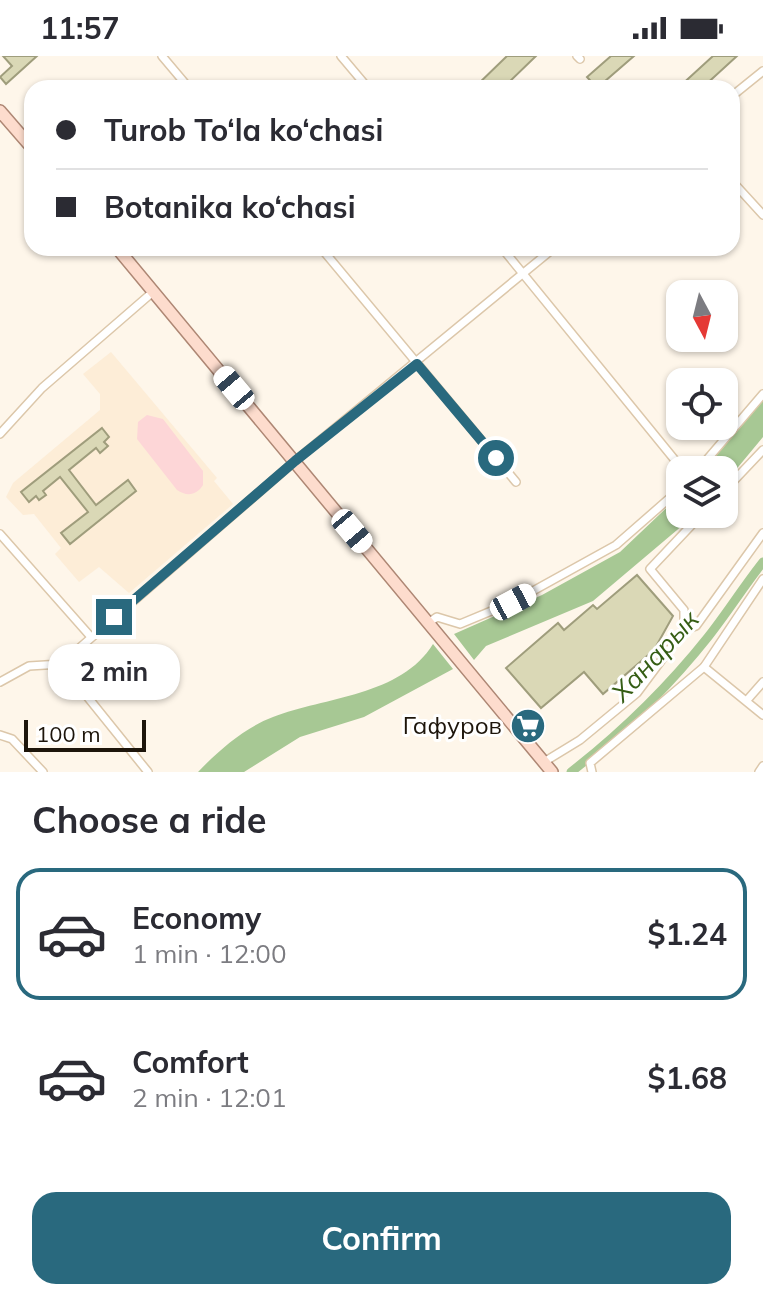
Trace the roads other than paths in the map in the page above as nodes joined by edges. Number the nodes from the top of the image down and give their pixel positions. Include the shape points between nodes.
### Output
1 (162, 56) edge
2 (341, 56) edge
3 (763, 71) edge
4 (182, 80) edge
5 (361, 80) edge
6 (740, 90) edge
7 (0, 111) edge
8 (24, 139) edge
9 (740, 190) edge
10 (763, 215) edge
11 (124, 256) edge
12 (328, 256) edge
13 (509, 256) edge
14 (545, 256) edge
15 (524, 274) junction
16 (154, 291) junction
17 (417, 364) junction
18 (763, 394) edge
19 (0, 434) edge
20 (763, 450) edge
21 (672, 456) edge
22 (710, 456) edge
23 (295, 461) junction
24 (738, 476) edge
25 (516, 482) dead end
26 (666, 501) edge
27 (689, 528) edge
28 (763, 533) edge
29 (0, 534) edge
30 (763, 579) edge
31 (431, 628) junction
32 (684, 630) junction
33 (91, 637) junction
34 (61, 664) junction
35 (704, 667) junction
36 (0, 682) edge
37 (763, 682) edge
38 (748, 699) junction
39 (763, 715) edge
40 (0, 735) edge
41 (763, 766) edge
42 (548, 767) edge
43 (43, 772) edge
44 (148, 772) edge
45 (592, 772) edge
46 (759, 772) edge

1 - 4 street
2 - 5 street
3 - 6 street
7 - 8 main road
9 - 10 street
11 - 16 main road
12 - 17 street
13 - 15 street
14 - 15 street
15 - 17 street
15 - 21 street
16 - 19 street via 42,388
16 - 23 main road
17 - 23 street
17 - 25 street
18 - 22 street
20 - 24 street
23 - 31 main road
23 - 33 street
26 - 31 street via 616,545 513,602 460,624 437,617
27 - 32 street via 650,569 684,610
28 - 32 street via 696,626
29 - 33 street
30 - 35 street
31 - 42 main road
32 - 42 street via 637,693
33 - 34 street
34 - 36 street via 29,666
34 - 44 street
35 - 38 street
35 - 45 street via 590,763
37 - 38 street
38 - 39 street
40 - 43 street via 12,739
41 - 46 street

